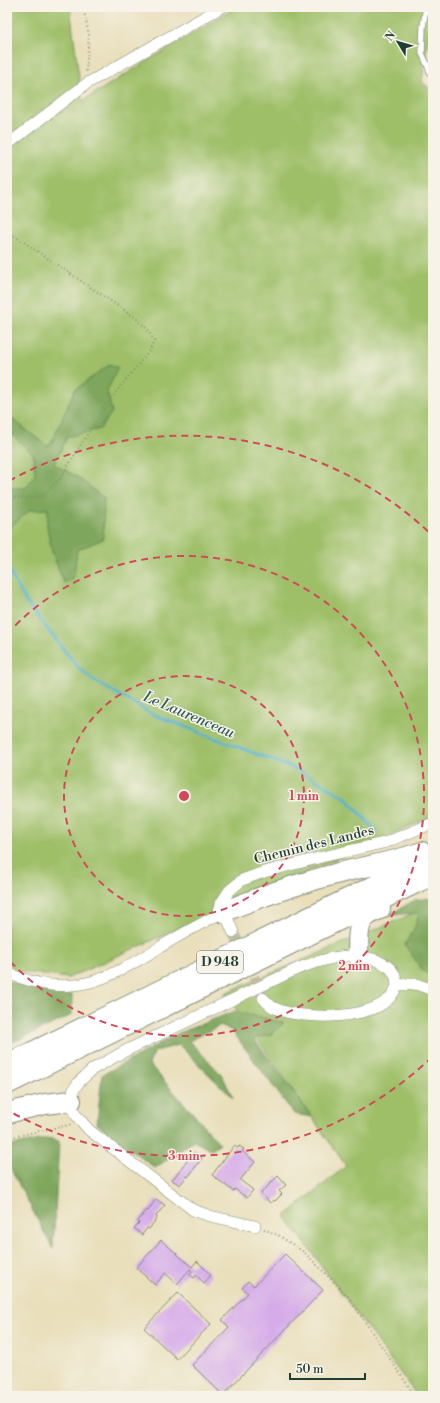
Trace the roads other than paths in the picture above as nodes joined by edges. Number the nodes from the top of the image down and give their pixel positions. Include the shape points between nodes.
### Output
1 (222, 7) edge
2 (426, 7) edge
3 (433, 78) edge
4 (7, 145) edge
5 (433, 823) edge
6 (433, 847) edge
7 (433, 858) edge
8 (430, 876) edge
9 (223, 912) junction
10 (233, 932) tunnel mouth
11 (358, 956) junction
12 (7, 973) edge
13 (397, 984) junction
14 (433, 990) edge
15 (263, 998) tunnel mouth
16 (7, 1064) edge
17 (7, 1084) edge
18 (72, 1101) junction
19 (7, 1113) edge
20 (255, 1226) road end

1 - 4 street via 86,84
2 - 3 lane via 422,53
5 - 9 street, Chemin des Landes via 387,842 264,872 242,880 221,902 220,908
6 - 9 highway via 397,860 311,880 261,896
7 - 16 highway, D 948
8 - 11 highway via 413,892 363,920 360,925
8 - 17 highway, D 948
9 - 10 street
9 - 12 street via 124,969 98,981 68,987 24,980
11 - 13 street via 387,966 393,971
11 - 18 street via 327,959 299,968 125,1051 85,1075 74,1089
13 - 14 street via 416,984
13 - 15 street via 394,993 380,1005 346,1016 322,1017 285,1012 273,1007
18 - 19 highway
18 - 20 street via 75,1114 89,1130 193,1210

